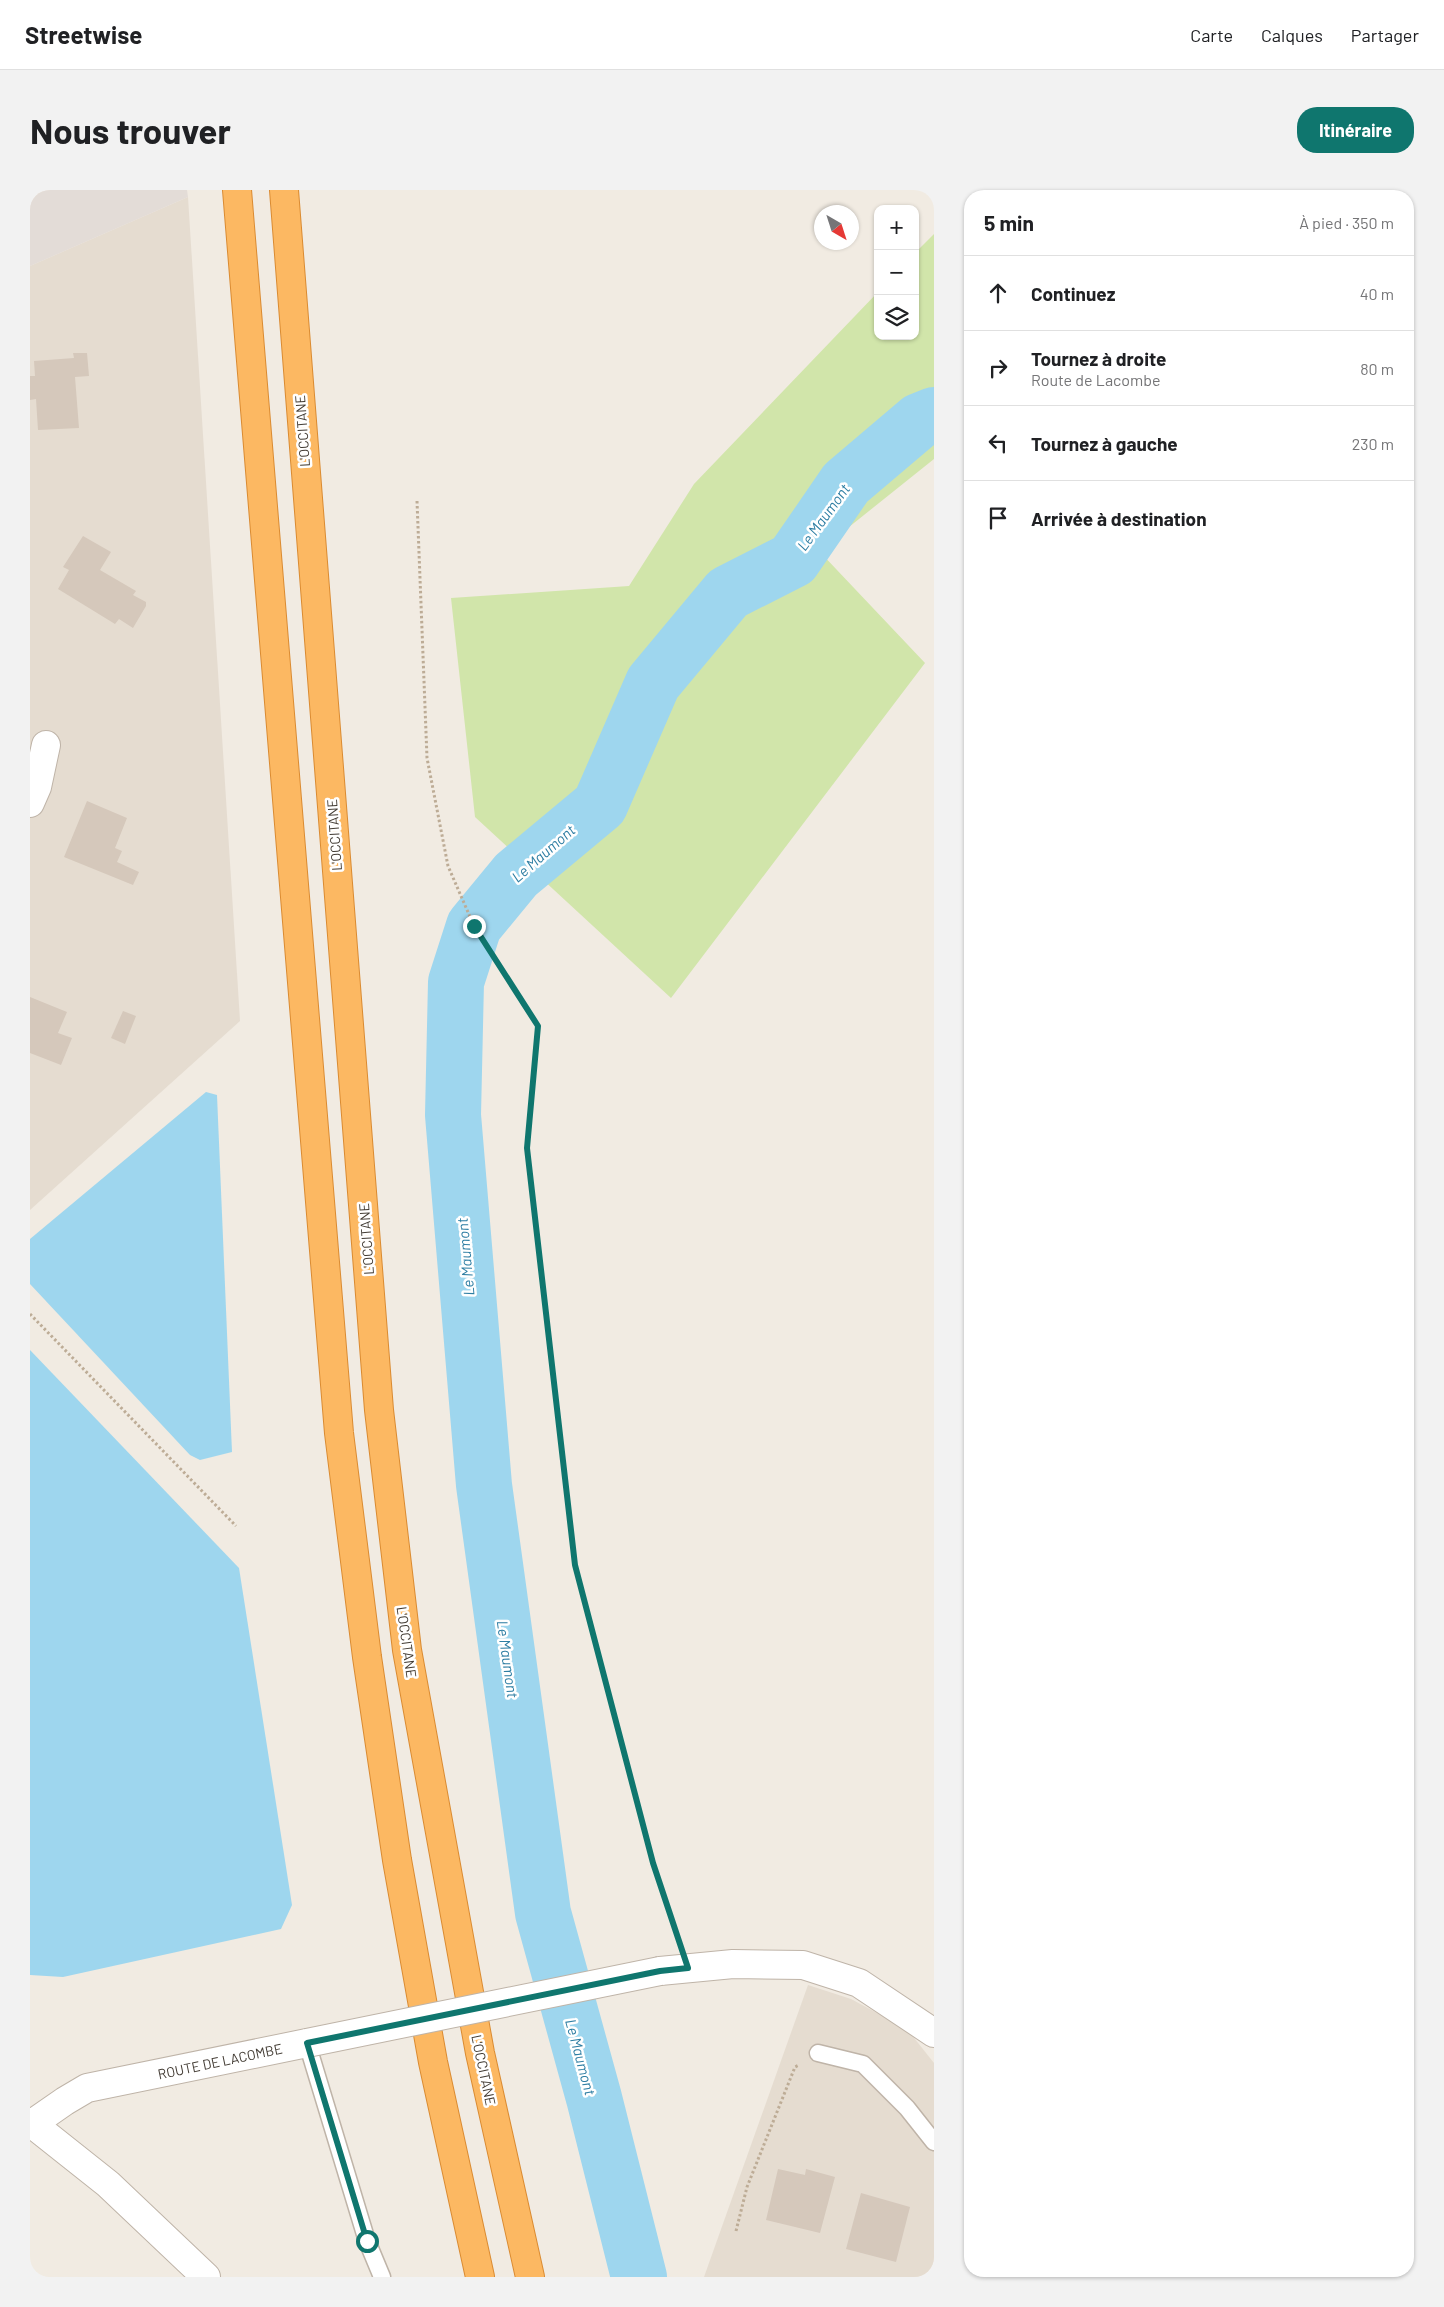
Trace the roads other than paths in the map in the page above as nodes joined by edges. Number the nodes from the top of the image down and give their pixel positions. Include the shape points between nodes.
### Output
1 (237, 190) edge
2 (284, 190) edge
3 (46, 745) dead end
4 (30, 803) edge
5 (934, 2033) edge
6 (307, 2043) junction
7 (818, 2053) road end
8 (31, 2123) edge
9 (934, 2142) edge
10 (206, 2277) edge
11 (382, 2277) edge
12 (480, 2277) edge
13 (530, 2277) edge

1 - 12 highway via 340,1443 366,1658 397,1860 433,2062
2 - 13 highway, L'OCCITANE via 379,1410 406,1640 480,2053
3 - 4 street
5 - 6 street, ROUTE DE LACOMBE, bridge via 859,1983 803,1965 733,1964 660,1971
6 - 8 street, ROUTE DE LACOMBE via 87,2088
6 - 11 lane via 367,2241
7 - 9 lane via 863,2064 907,2108
8 - 10 street via 108,2184

